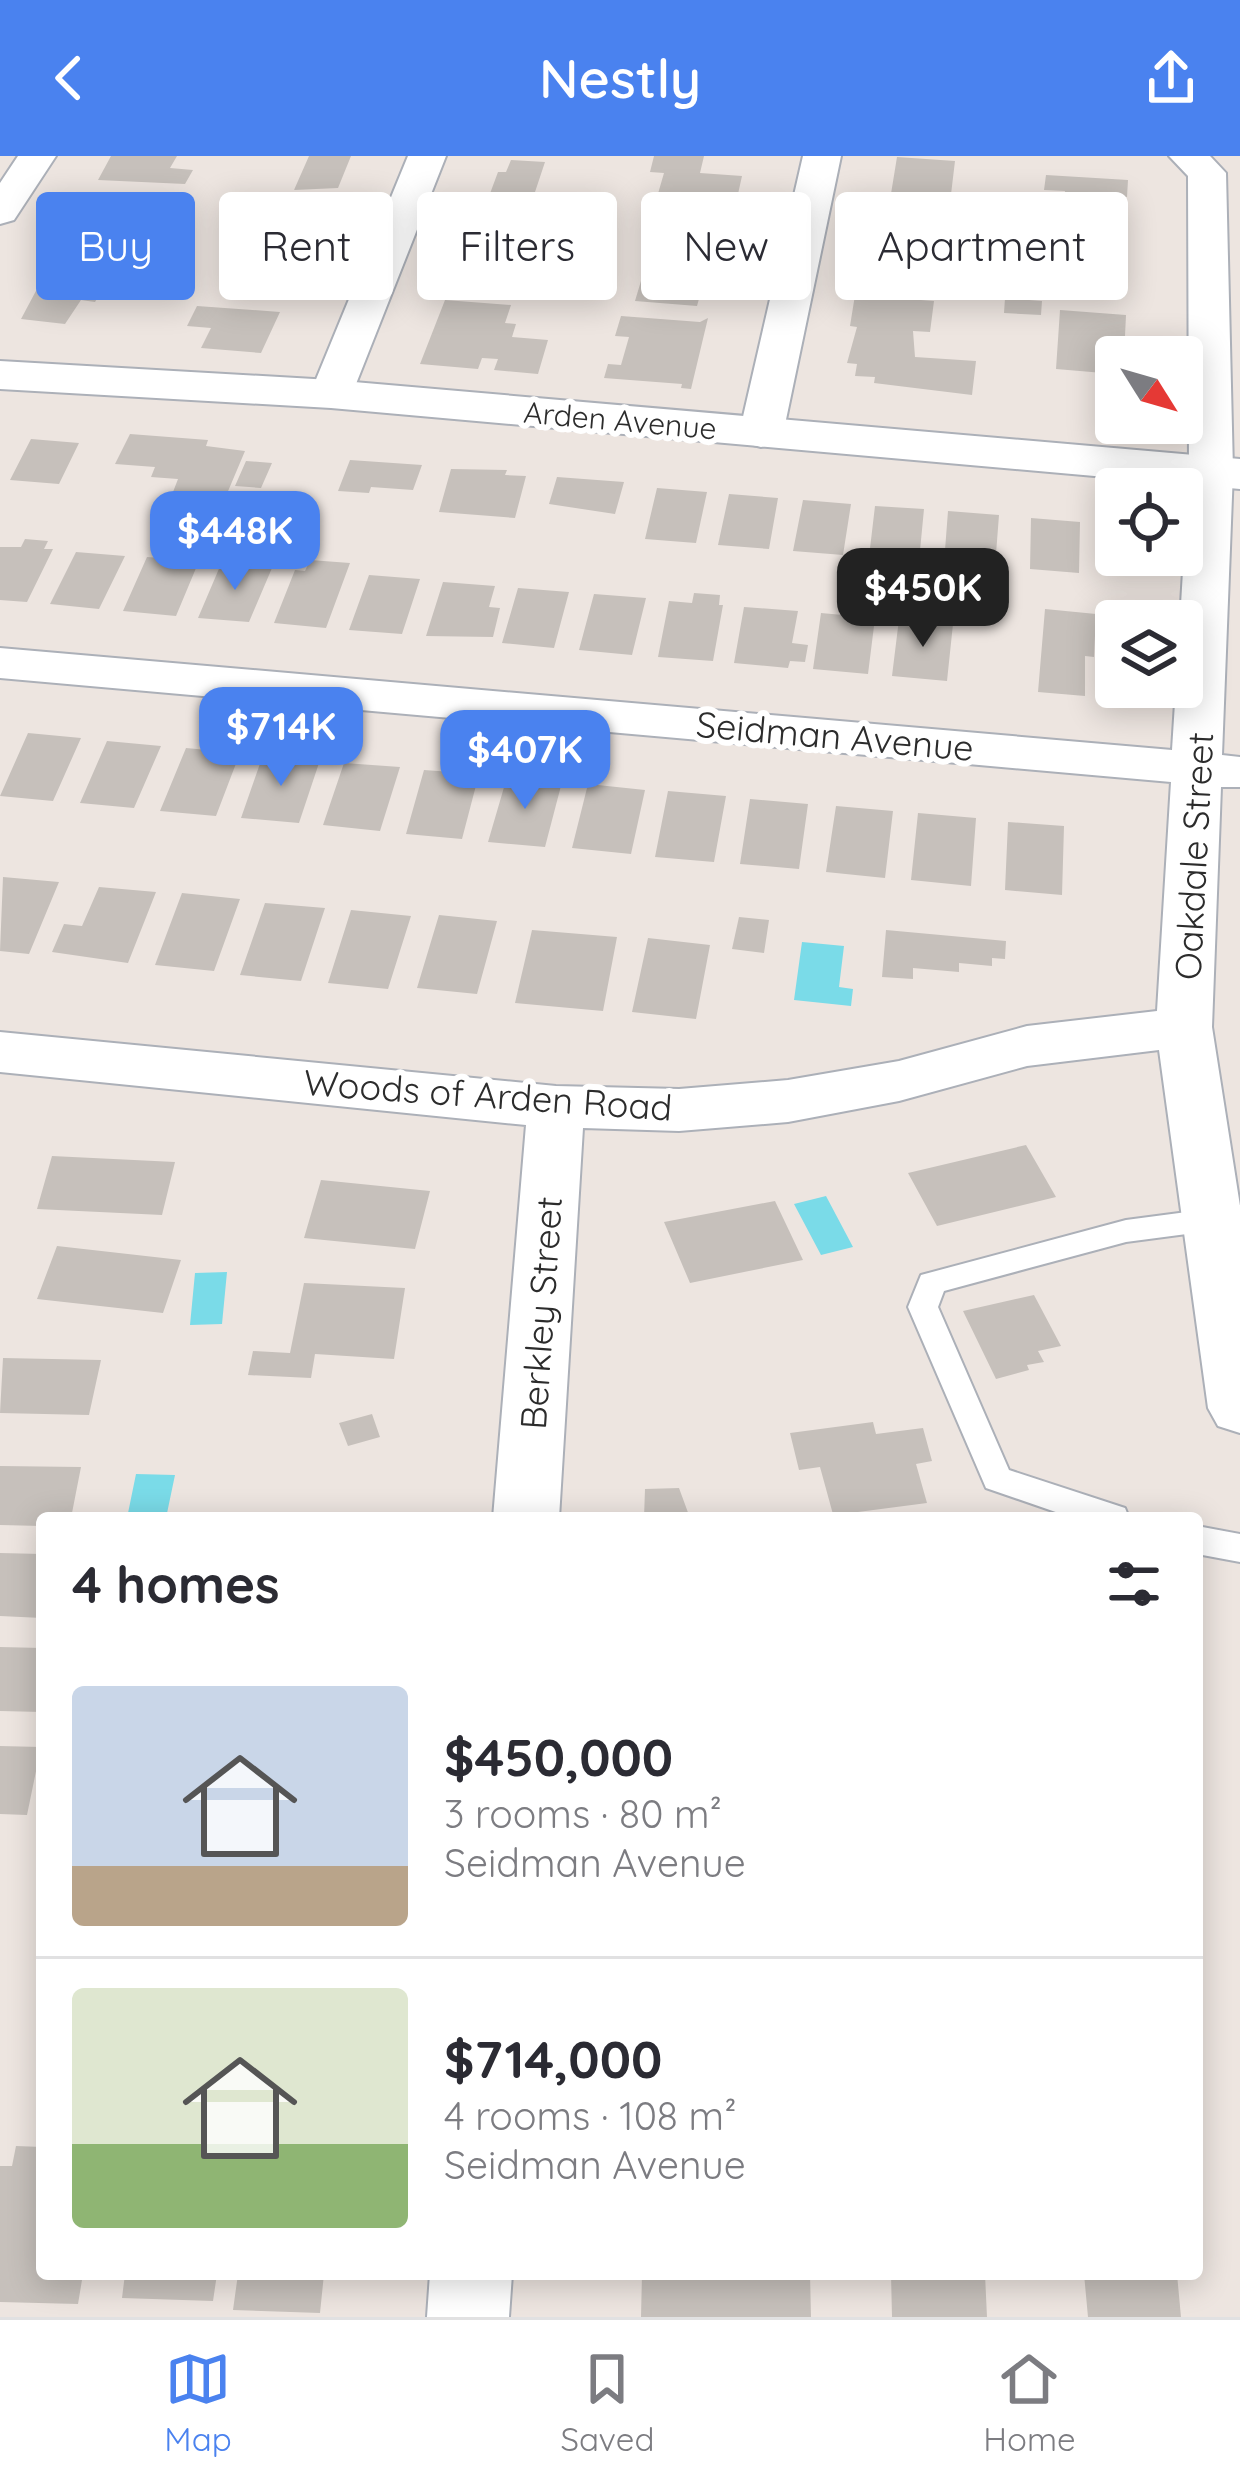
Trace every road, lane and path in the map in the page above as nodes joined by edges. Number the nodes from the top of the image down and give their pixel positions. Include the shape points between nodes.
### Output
1 (37, 156) edge
2 (427, 156) edge
3 (822, 156) edge
4 (1192, 158) edge
5 (0, 212) edge
6 (0, 375) edge
7 (331, 394) junction
8 (761, 434) junction
9 (1225, 472) edge
10 (0, 663) edge
11 (1220, 770) edge
12 (1184, 1027) junction
13 (0, 1052) edge
14 (556, 1107) junction
15 (1227, 1216) edge
16 (1240, 1408) edge
17 (526, 1512) edge
18 (1096, 1512) edge
19 (1203, 1541) edge
20 (1240, 1548) edge
21 (471, 2280) edge
22 (468, 2317) edge

1 - 5 street
2 - 7 street
3 - 8 street
4 - 9 street, Oakdale Street via 1208,173
6 - 7 street, Arden Avenue
7 - 8 street, Arden Avenue
8 - 9 street, Arden Avenue
9 - 11 street, Oakdale Street
10 - 11 street, Seidman Avenue
11 - 12 street, Oakdale Street
12 - 14 street, Woods of Arden Road via 1027,1046 788,1101 679,1110
12 - 15 street, Oakdale Street
13 - 14 street, Woods of Arden Road
14 - 17 street, Berkley Street
15 - 16 street, Oakdale Street
15 - 18 lane via 932,1283 923,1307 997,1478
19 - 20 lane
21 - 22 street

